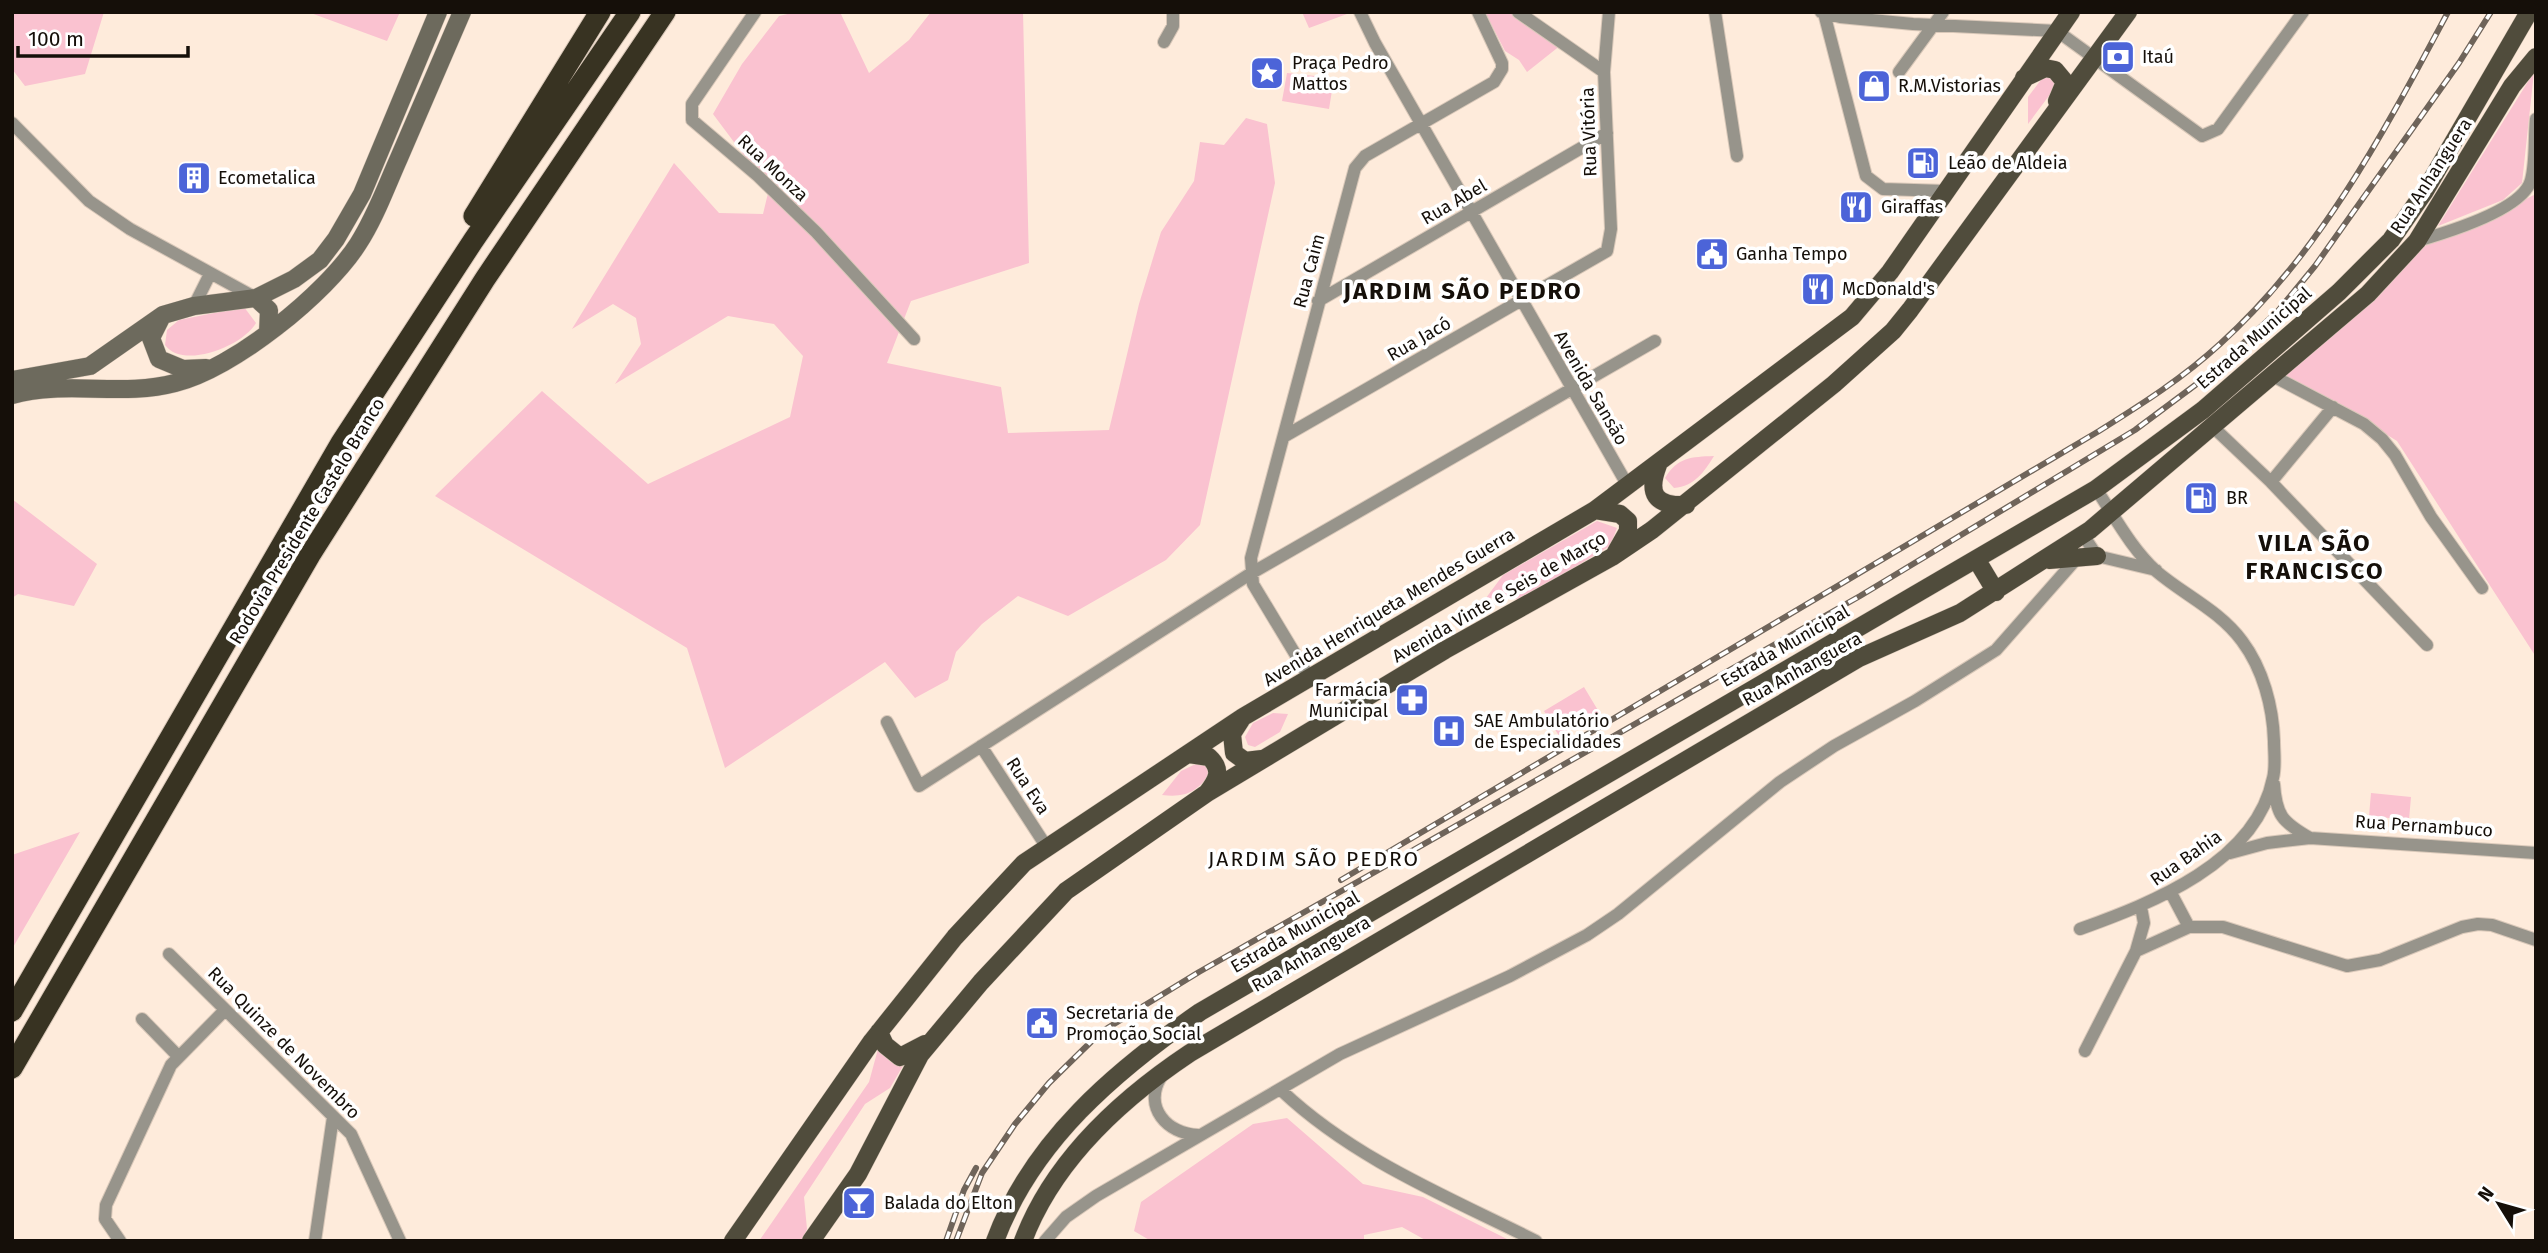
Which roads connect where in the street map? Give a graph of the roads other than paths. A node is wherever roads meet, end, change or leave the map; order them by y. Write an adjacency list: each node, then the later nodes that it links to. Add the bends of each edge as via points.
1 (438, 12): 39 (street, via 370,177 336,239 303,273)
2 (462, 12): 44 (street, via 358,245)
3 (600, 12): 47 (highway, via 434,280)
4 (630, 12): 47 (highway, Rodovia Presidente Castelo Branco)
5 (665, 12): 102 (highway, Rodovia Presidente Castelo Branco, via 492,269 317,545)
6 (755, 12): 45 (street, Rua Monza, via 692,104 692,120 816,232)
7 (1173, 12): 22 (street, via 1173,26)
8 (1360, 12): 29 (street, Avenida Sansão)
9 (1478, 12): 29 (street, Rua Caim, via 1503,69 1494,82)
10 (1518, 12): 25 (street)
11 (1609, 12): 25 (street, Rua Vitória)
12 (1714, 12): 33 (street)
13 (1942, 12): 20 (street)
14 (2071, 12): 21 (main road, Avenida Henriqueta Mendes Guerra)
15 (2128, 12): 24 (main road, Avenida Vinte e Seis de Março)
16 (2303, 12): 24 (street, via 2210,135 2196,133)
17 (2529, 12): 59 (main road, Estrada Municipal, via 2438,171 2391,240 2339,292 2203,410)
18 (1822, 13): 19 (street); 34 (street, via 1866,176 1883,189)
19 (1841, 15): 20 (street)
20 (1933, 25): 21 (street); 26 (street)
21 (2057, 31): 24 (street); 27 (main road, Avenida Henriqueta Mendes Guerra)
22 (1164, 42)
23 (2536, 57): 36 (main road, Rua Anhanguera, via 2512,86)
24 (2094, 58): 30 (main road, Avenida Vinte e Seis de Março)
25 (1604, 72): 32 (street, Rua Vitória)
26 (1899, 72)
27 (2022, 79): 30 (main road, via 2049,68 2063,77 2064,86); 34 (main road, Avenida Henriqueta Mendes Guerra)
28 (2536, 119): 36 (street, via 2525,191 2494,212)
29 (1423, 123): 35 (street, Avenida Sansão); 40 (street, Rua Caim, via 1364,156 1355,168)
30 (2047, 123): 60 (main road, Avenida Vinte e Seis de Março, via 1893,331)
31 (12, 124): 38 (street, via 89,201)
32 (1607, 133): 35 (street, Rua Abel); 37 (street, Rua Vitória, via 1611,229)
33 (1737, 156)
34 (1945, 191): 56 (main road, Avenida Henriqueta Mendes Guerra, via 1890,272 1852,317)
35 (1471, 212): 40 (street, Rua Abel); 41 (street, Avenida Sansão)
36 (2417, 241): 49 (main road, Rua Anhanguera, via 2368,294)
37 (1607, 251): 41 (street, Rua Jacó)
38 (210, 274): 39 (street); 42 (street)
39 (256, 298): 42 (street); 44 (street, via 269,310)
40 (1318, 301): 55 (street, Rua Caim)
41 (1521, 301): 51 (street, Avenida Sansão); 55 (street, Rua Jacó)
42 (194, 306): 43 (street)
43 (163, 315): 48 (street, via 151,338 159,359 183,369); 50 (street, via 90,366)
44 (268, 333): 48 (street, via 249,349)
45 (914, 339)
46 (1655, 341): 51 (street)
47 (390, 367): 96 (highway, Rodovia Presidente Castelo Branco, via 341,443)
48 (211, 368): 52 (street, via 164,385 53,387)
49 (2273, 376): 53 (street); 54 (main road, Rua Anhanguera)
50 (12, 380)
51 (1573, 391): 58 (street, Avenida Sansão); 71 (street)
52 (12, 395)
53 (2333, 407): 57 (street); 72 (street, via 2364,424 2395,455 2431,517)
54 (2213, 427): 57 (street); 62 (main road, Rua Anhanguera)
55 (1285, 436): 71 (street, Rua Caim)
56 (1658, 465): 58 (main road, Avenida Henriqueta Mendes Guerra); 60 (main road, via 1653,485 1657,498 1668,505)
57 (2271, 482): 75 (street)
58 (1628, 486): 61 (main road, Avenida Henriqueta Mendes Guerra)
59 (2091, 492): 62 (street); 63 (main road, Estrada Municipal); 64 (main road, via 2094,519)
60 (1686, 505): 66 (main road, Avenida Vinte e Seis de Março)
61 (1595, 510): 66 (main road, via 1620,514 1628,521 1624,540); 76 (main road, Avenida Henriqueta Mendes Guerra)
62 (2111, 511): 64 (main road, Rua Anhanguera); 70 (street)
63 (2033, 527): 69 (main road); 74 (main road, Estrada Municipal)
64 (2086, 532): 65 (street); 68 (main road, Rua Anhanguera)
65 (2097, 556): 67 (main road); 70 (street)
66 (1612, 557): 81 (main road, Avenida Vinte e Seis de Março, via 1445,650)
67 (2078, 557): 68 (main road); 104 (street, via 1989,656 1780,782 1605,923 1559,952 1340,1054)
68 (2045, 561): 73 (main road, Rua Anhanguera)
69 (1981, 567): 73 (main road); 74 (main road, via 1870,629)
70 (2156, 570): 82 (street, Rua Bahia, via 2226,622 2253,656 2273,717)
71 (1250, 574): 76 (street); 79 (street)
72 (2482, 588)
73 (1996, 592): 103 (main road, Rua Anhanguera, via 1848,665)
74 (1841, 639): 112 (main road, Estrada Municipal, via 1175,1029 1120,1073 1057,1136 1031,1170)
75 (2427, 645)
76 (1309, 677): 77 (main road, Avenida Henriqueta Mendes Guerra)
77 (1243, 717): 80 (main road, Avenida Henriqueta Mendes Guerra); 81 (main road, via 1233,734 1234,753 1245,761)
78 (887, 722): 79 (street, via 919,786)
79 (981, 746): 85 (street, Rua Eva)
80 (1189, 754): 83 (main road, via 1209,757 1215,764 1217,778); 85 (main road, Avenida Henriqueta Mendes Guerra)
81 (1267, 758): 83 (main road, Avenida Vinte e Seis de Março)
82 (2274, 776): 84 (street, via 2280,815); 86 (street, Rua Bahia, via 2257,817)
83 (1207, 793): 99 (main road, Avenida Vinte e Seis de Março, via 1066,891)
84 (2310, 838): 86 (street, Rua Pernambuco); 87 (street, Rua Pernambuco)
85 (1046, 846): 98 (main road, Avenida Henriqueta Mendes Guerra, via 990,896)
86 (2229, 853): 88 (street, Rua Bahia)
87 (2536, 853)
88 (2171, 893): 89 (street, Rua Bahia); 90 (street)
89 (2141, 907): 91 (street, Rua Bahia); 93 (street, via 2144,923)
90 (2189, 927): 92 (street, via 2223,927 2347,966 2380,960 2478,925 2492,925); 93 (street)
91 (2080, 929)
92 (2536, 940)
93 (2136, 951): 100 (street)
94 (169, 954): 95 (street, Rua Quinze de Novembro)
95 (225, 1010): 101 (street); 105 (street, Rua Quinze de Novembro)
96 (12, 1011)
97 (142, 1019): 101 (street)
98 (879, 1032): 99 (main road, via 885,1045 900,1057); 110 (main road, Avenida Henriqueta Mendes Guerra)
99 (929, 1042): 111 (main road, Avenida Vinte e Seis de Março, via 911,1068 858,1174)
100 (2085, 1051)
101 (178, 1056): 107 (street, via 106,1205 105,1219)
102 (12, 1068)
103 (1166, 1069): 106 (street, via 1154,1094 1158,1113 1176,1131); 113 (main road, Rua Anhanguera, via 1088,1138 1040,1203)
104 (1282, 1091): 106 (street); 115 (street, via 1329,1130 1388,1168)
105 (333, 1117): 108 (street); 109 (street, Rua Quinze de Novembro, via 357,1143)
106 (1199, 1135): 114 (street, via 1096,1196 1066,1217)
107 (120, 1241)
108 (315, 1241)
109 (400, 1241)
110 (733, 1241)
111 (811, 1241)
112 (995, 1241)
113 (1023, 1241)
114 (1045, 1241)
115 (1536, 1241)

